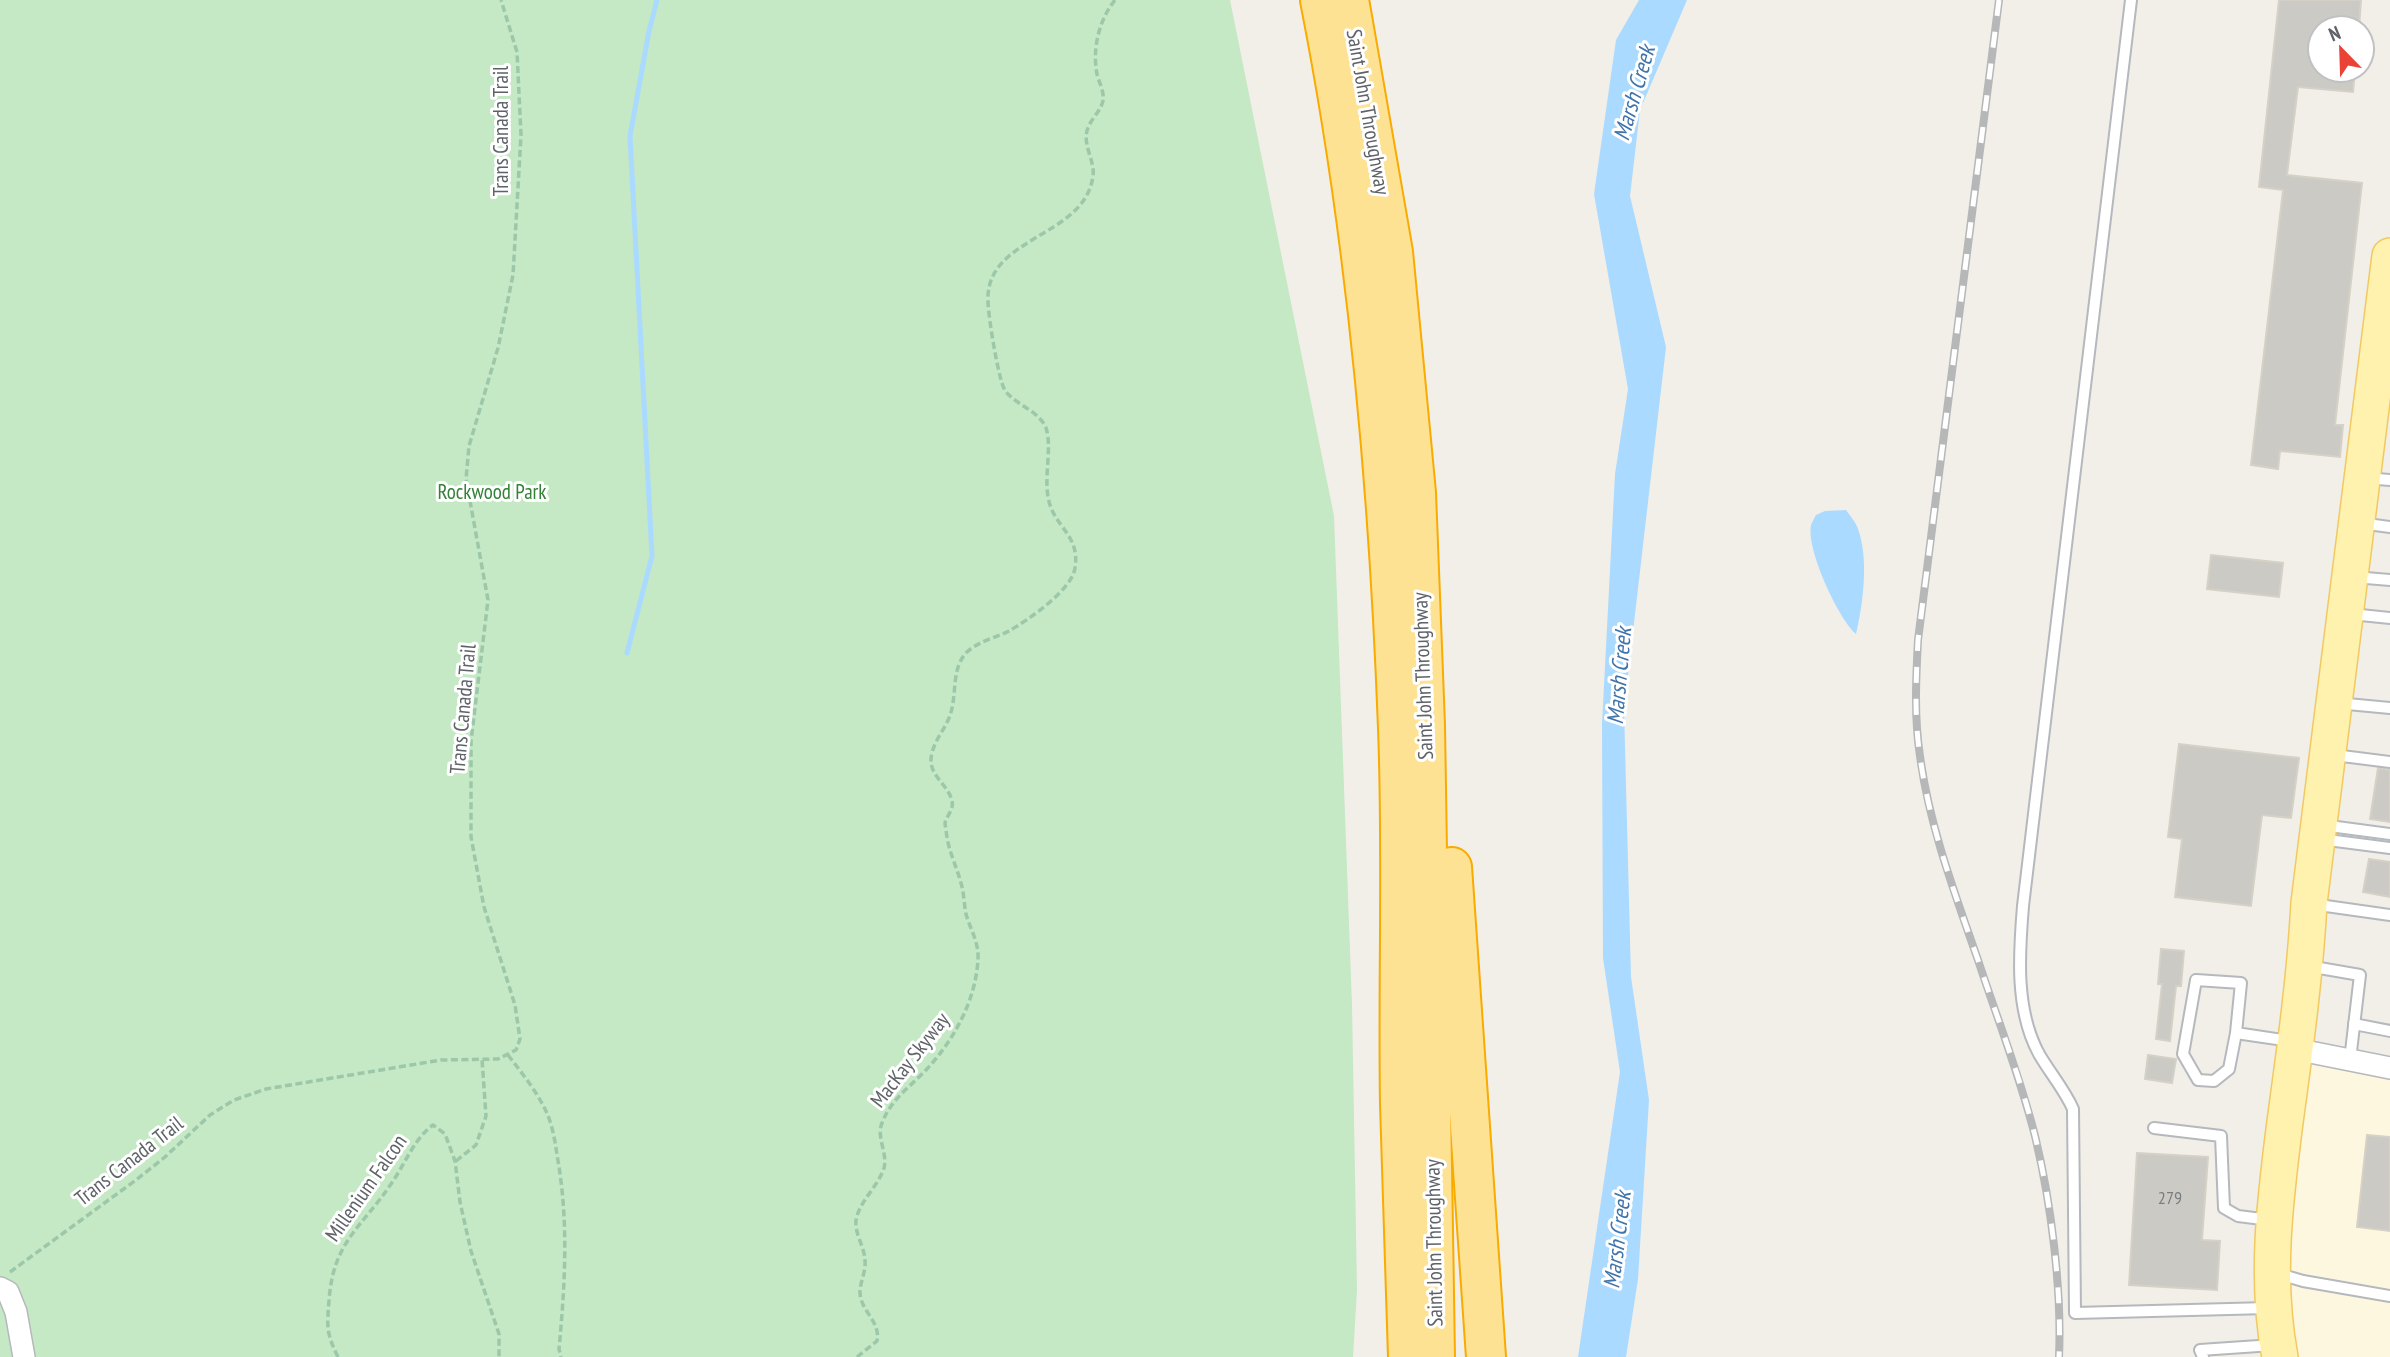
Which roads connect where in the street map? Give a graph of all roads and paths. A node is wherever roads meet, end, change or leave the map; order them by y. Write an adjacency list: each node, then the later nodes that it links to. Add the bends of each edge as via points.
1 (501, 0): 29 (path, Trans Canada Trail, via 517,52 521,135 513,275 498,348 469,446 466,479 488,600 471,741 471,837 484,907 515,1005 520,1039)
2 (1115, 0): 46 (path, MacKay Skyway, via 1100,27 1096,48 1103,93 1087,130 1093,182 1080,204 1053,229 1016,250 1000,264 990,282 988,300 1002,389 1041,418 1047,431 1047,495 1076,553 1074,574 1051,601 1007,632 968,651 958,664 950,716 932,750 934,774 952,799 945,824 947,840 979,956 959,1024 926,1070 900,1093 881,1124 885,1165 856,1224 866,1258 859,1290 862,1304 879,1331 877,1341)
3 (1321, 0): 33 (highway, Saint John Throughway, via 1361,260 1385,498 1398,729)
4 (1349, 0): 9 (highway, Saint John Throughway, via 1392,252)
5 (2131, 0): 40 (lane, via 2022,906 2021,979 2031,1037 2073,1109 2076,1313)
6 (2390, 256): 7 (main road)
7 (2384, 360): 8 (main road)
8 (2376, 479): 10 (main road)
9 (1416, 494): 49 (highway, Saint John Throughway, via 1425,725); 50 (highway, via 1443,723)
10 (2373, 524): 11 (main road)
11 (2350, 576): 12 (lane); 13 (main road)
12 (2390, 580)
13 (2346, 613): 14 (lane); 15 (main road)
14 (2390, 618)
15 (2334, 703): 16 (lane); 17 (main road)
16 (2390, 708)
17 (2328, 754): 18 (lane); 19 (main road)
18 (2390, 762)
19 (2318, 832): 20 (lane); 21 (lane); 22 (main road)
20 (2390, 834)
21 (2390, 848)
22 (2309, 903): 23 (lane); 24 (main road)
23 (2390, 915)
24 (2305, 965): 25 (lane, via 2360,975); 28 (main road)
25 (2354, 1024): 26 (lane); 31 (lane)
26 (2390, 1031)
27 (2235, 1033): 27 (lane, via 2241,984 2196,979 2183,1054 2198,1080 2214,1081 2228,1069); 28 (lane)
28 (2295, 1045): 31 (street); 36 (main road)
29 (508, 1055): 30 (path, Trans Canada Trail); 45 (path, via 546,1111 562,1183 565,1275)
30 (482, 1059): 35 (path, via 486,1116 476,1145); 38 (path, Trans Canada Trail, via 441,1060 266,1089 234,1100)
31 (2350, 1060): 32 (street)
32 (2390, 1068)
33 (1400, 1104): 47 (highway); 48 (highway, Saint John Throughway)
34 (2154, 1128): 36 (lane, via 2221,1136 2224,1208 2238,1216)
35 (455, 1161): 43 (path, Millenium Falcon, via 445,1134 433,1125 337,1256 326,1327); 44 (path, Millenium Falcon, via 471,1251 499,1334)
36 (2273, 1220): 37 (main road)
37 (2272, 1272): 39 (lane); 40 (main road)
38 (5, 1280): 42 (street)
39 (2390, 1296)
40 (2275, 1307): 41 (main road)
41 (2279, 1351): 51 (lane, via 2200,1350)
42 (24, 1357)
43 (338, 1357)
44 (499, 1357)
45 (561, 1357)
46 (858, 1357)
47 (1383, 1357)
48 (1408, 1357)
49 (1435, 1357)
50 (1486, 1357)
51 (2203, 1357)

